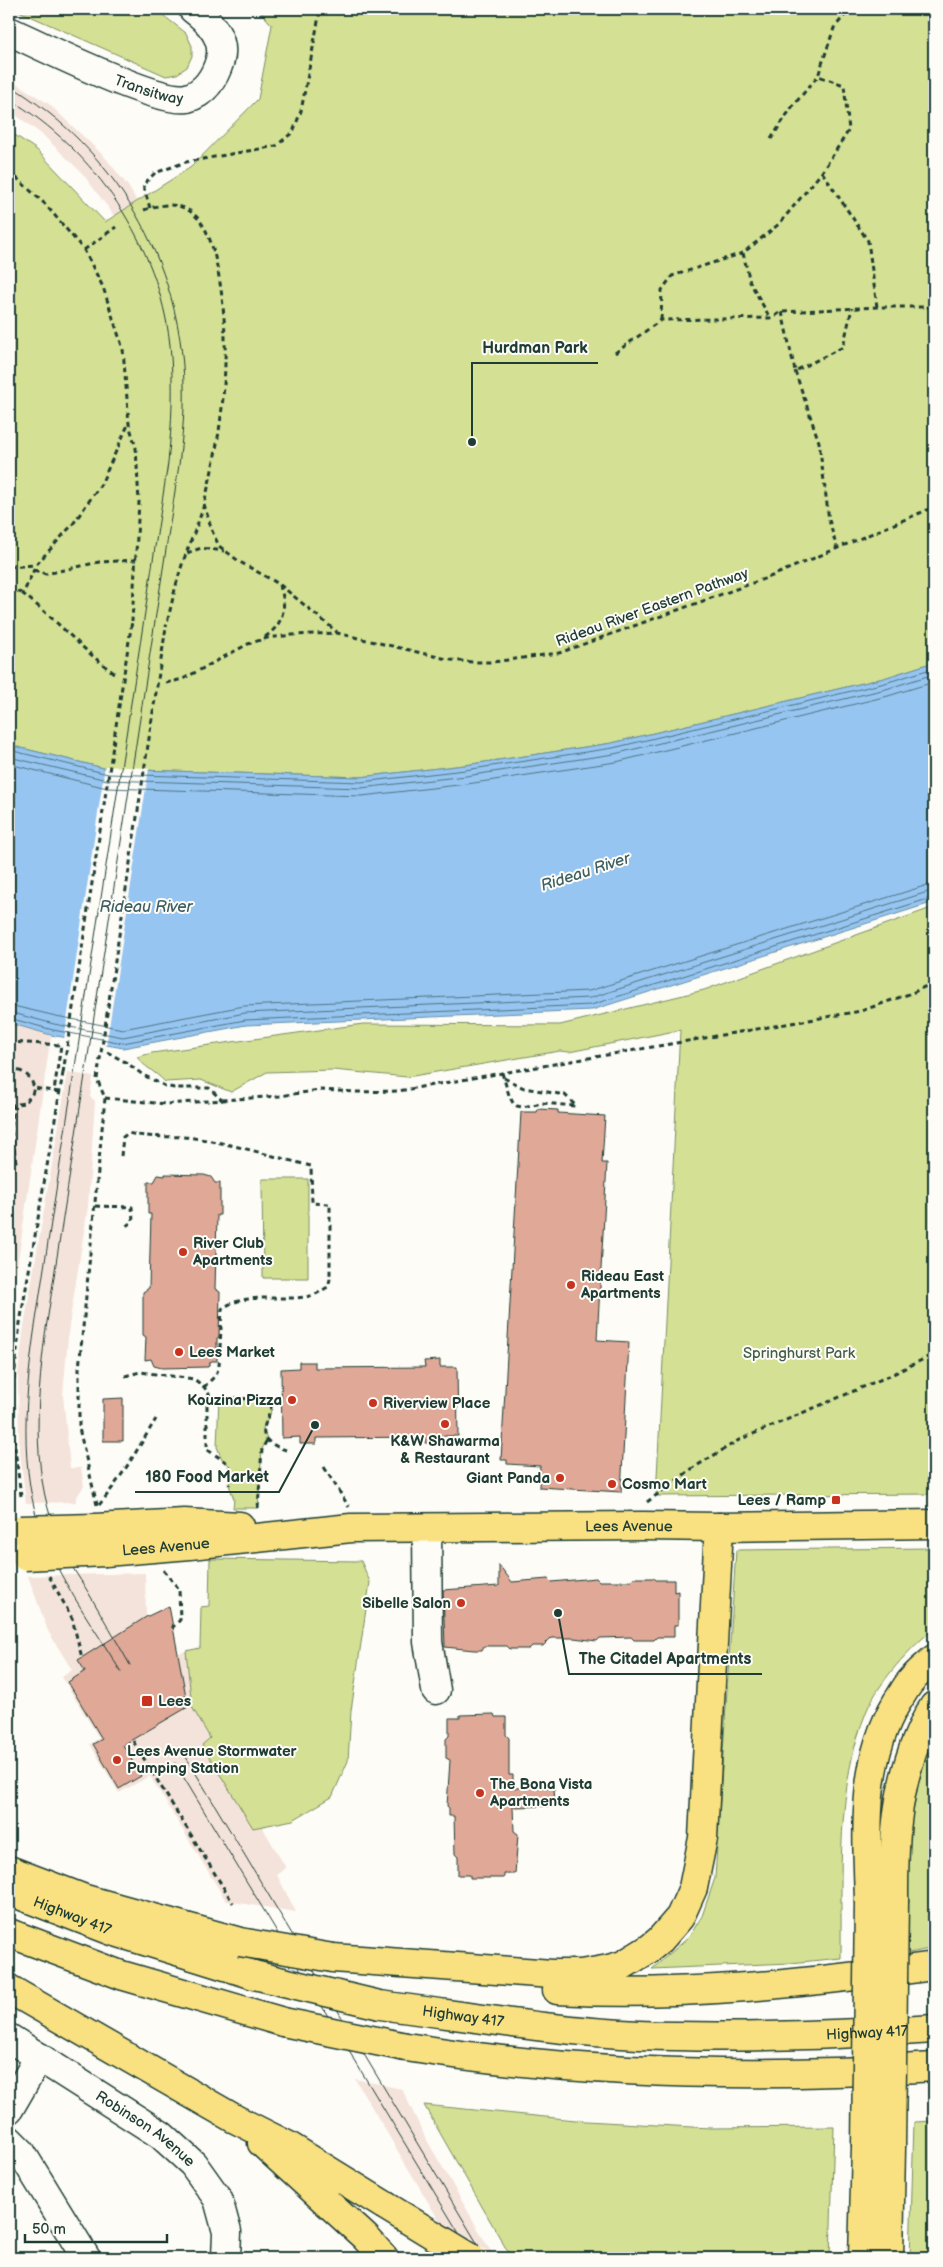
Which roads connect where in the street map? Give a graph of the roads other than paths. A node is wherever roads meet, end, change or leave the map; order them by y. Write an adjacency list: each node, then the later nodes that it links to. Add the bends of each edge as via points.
1 (193, 9): 2 (street, Transitway, via 214,28 222,54 211,81 199,93 186,98 172,98 144,90)
2 (9, 31)
3 (934, 1524): 4 (main road, Lees Avenue)
4 (719, 1527): 5 (main road, Lees Avenue, via 641,1518); 17 (main road, via 703,1838 693,1888 680,1917 670,1930 649,1949 623,1965 580,1974)
5 (427, 1528): 8 (main road, Lees Avenue); 11 (street, via 428,1642)
6 (99, 1529): 7 (main road, Lees Avenue, bridge); 8 (main road, Lees Avenue, via 184,1523); 8 (main road, Lees Avenue, via 155,1548); 9 (main road, Lees Avenue, bridge)
7 (14, 1530)
8 (323, 1531)
9 (17, 1557)
10 (934, 1659): 15 (main road, via 911,1681 886,1722 876,1753 867,1826)
11 (436, 1690)
12 (934, 1706): 15 (main road, via 925,1718 904,1775)
13 (9, 1870): 17 (main road, bridge, via 85,1899 240,1942)
14 (9, 1891): 20 (main road, Highway 417, bridge, via 112,1931 254,1975 380,2005 562,2029 638,2035 718,2037)
15 (881, 1900): 27 (main road, bridge)
16 (9, 1933): 23 (main road, bridge, via 121,1975 283,2022 406,2047 520,2063 695,2074 785,2074)
17 (333, 1958): 18 (main road, via 436,1978 601,1992 713,1989)
18 (934, 1966)
19 (9, 1989): 25 (main road)
20 (934, 2029)
21 (9, 2038): 22 (street, Robinson Avenue)
22 (39, 2057): 24 (street); 29 (street, Robinson Avenue, via 161,2135 193,2164 218,2199 227,2232)
23 (934, 2067)
24 (9, 2109)
25 (235, 2119): 30 (main road); 31 (main road, bridge, via 288,2145)
26 (9, 2140): 28 (street, via 21,2152)
27 (878, 2147): 32 (main road); 33 (main road)
28 (86, 2258)
29 (226, 2258)
30 (384, 2258)
31 (471, 2258)
32 (863, 2258)
33 (889, 2258)

